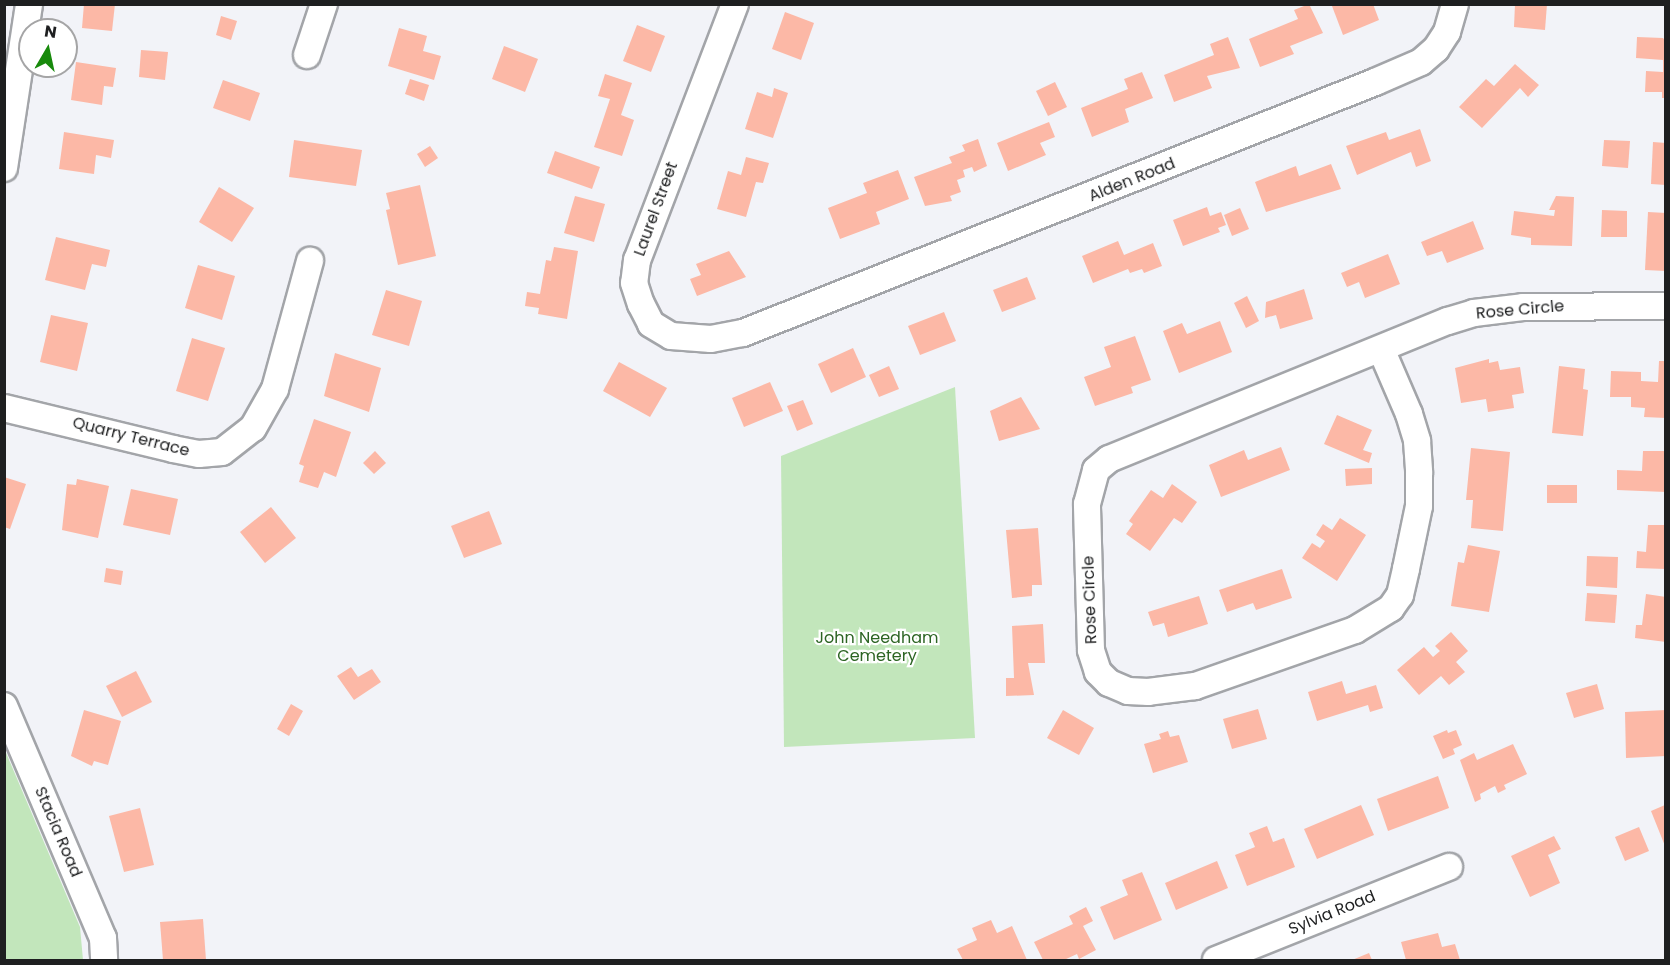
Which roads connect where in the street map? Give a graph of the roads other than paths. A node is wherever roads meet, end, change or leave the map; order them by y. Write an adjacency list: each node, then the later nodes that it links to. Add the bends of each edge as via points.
1 (28, 4): 6 (street)
2 (324, 4): 5 (street)
3 (735, 4): 9 (street, Laurel Street, via 637,260 634,282 651,324 671,336 711,339)
4 (1455, 4): 9 (street, Alden Road, via 1447,32 1421,62 918,266)
5 (307, 55)
6 (4, 168)
7 (310, 261): 11 (street, Quarry Terrace, via 275,389 253,428 222,452 173,450)
8 (1665, 306): 10 (street, Rose Circle, via 1523,307 1474,313)
9 (777, 319)
10 (1381, 349): 10 (street, Rose Circle, via 1417,441 1419,473 1419,506 1411,548 1400,596 1391,608 1355,630 1195,686 1148,692 1128,691 1109,683 1098,672 1091,650 1087,504 1096,470 1134,447)
11 (4, 408)
12 (4, 706): 14 (street, Stacia Road, via 103,938)
13 (1449, 867): 15 (street, Sylvia Road)
14 (104, 960)
15 (1216, 960)

